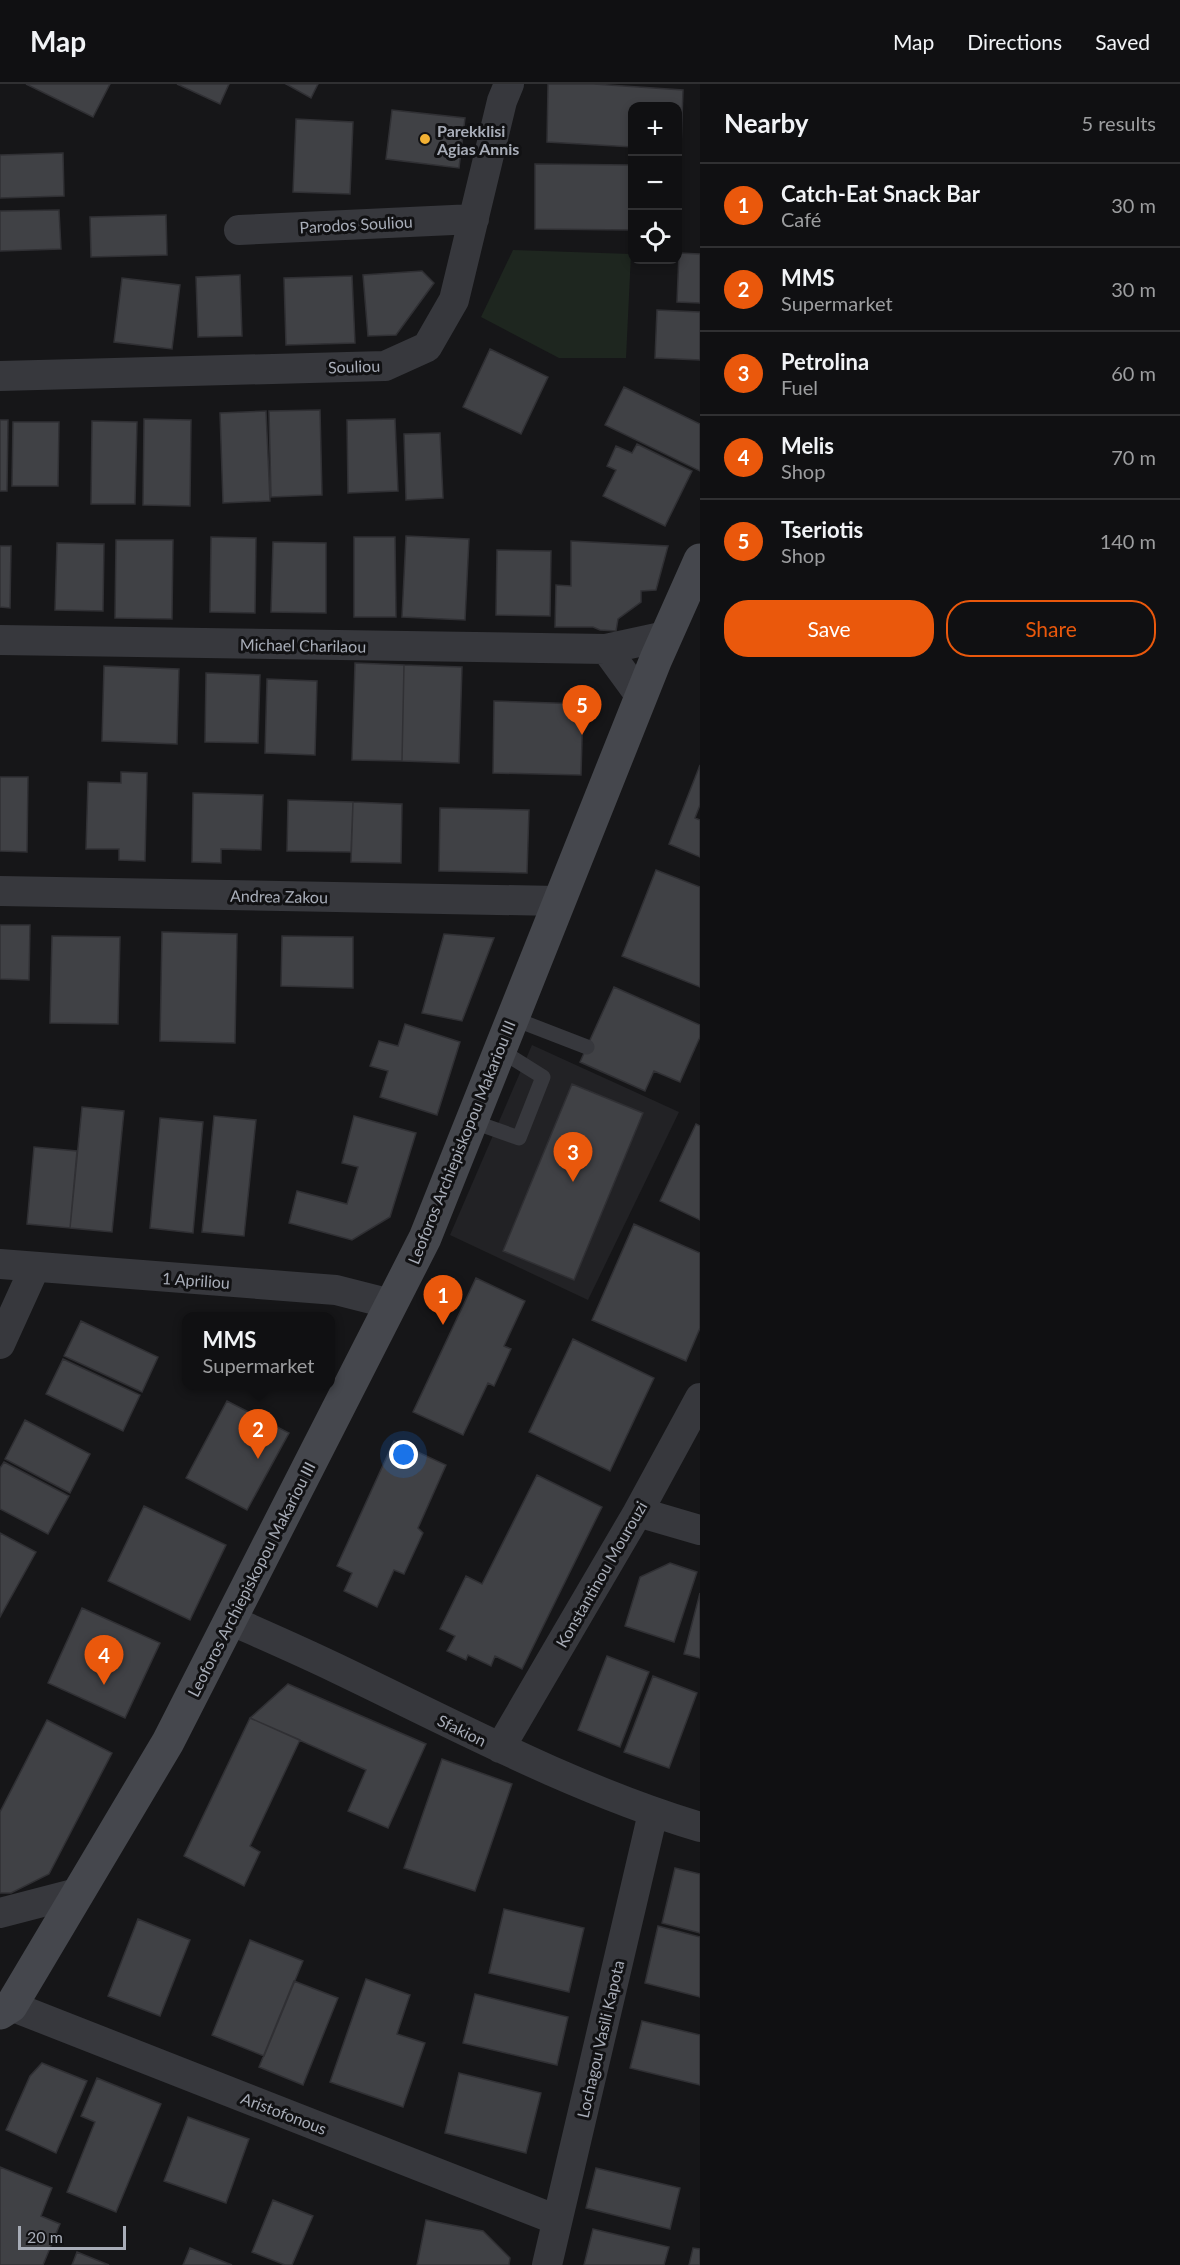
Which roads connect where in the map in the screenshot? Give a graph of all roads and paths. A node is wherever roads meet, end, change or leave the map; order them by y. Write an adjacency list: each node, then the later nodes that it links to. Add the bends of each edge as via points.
1 (509, 84): 2 (street, Souliou)
2 (474, 219): 3 (street, Parodos Souliou); 4 (street, Souliou, via 454,300 427,347 385,366)
3 (238, 230)
4 (0, 376)
5 (700, 560): 6 (main road, Leoforos Archiepiskopou Makariou III)
6 (666, 636): 8 (street, Michael Charilaou); 9 (main road, Leoforos Archiepiskopou Makariou III)
7 (0, 640): 8 (street, Michael Charilaou)
8 (606, 649): 9 (street)
9 (641, 697): 11 (main road, Leoforos Archiepiskopou Makariou III)
10 (0, 891): 11 (street, Andrea Zakou)
11 (558, 901): 12 (main road, Leoforos Archiepiskopou Makariou III)
12 (512, 1018): 13 (lane); 14 (main road, Leoforos Archiepiskopou Makariou III)
13 (587, 1047)
14 (500, 1050): 15 (main road, Leoforos Archiepiskopou Makariou III); 15 (lane, via 543,1077 519,1138)
15 (471, 1121): 18 (main road, Leoforos Archiepiskopou Makariou III, via 425,1238)
16 (0, 1264): 17 (street, 1 Apriliou)
17 (35, 1267): 18 (street, 1 Apriliou, via 336,1290); 19 (street)
18 (391, 1304): 23 (main road, Leoforos Archiepiskopou Makariou III)
19 (0, 1344)
20 (700, 1398): 21 (street, Konstantinou Mourouzi)
21 (638, 1512): 22 (street); 24 (street, Konstantinou Mourouzi)
22 (700, 1530)
23 (231, 1620): 24 (street, Sfakion); 27 (main road, Leoforos Archiepiskopou Makariou III, via 168,1742)
24 (500, 1748): 25 (street, Sfakion)
25 (653, 1813): 26 (street, Sfakion); 30 (street, Lochagou Vasili Kapota)
26 (700, 1827)
27 (77, 1893): 28 (street); 29 (main road, Leoforos Archiepiskopou Makariou III)
28 (0, 1913)
29 (6, 2009): 30 (street, Aristofonous)
30 (557, 2220): 31 (street, Lochagou Vasili Kapota)
31 (547, 2265)

